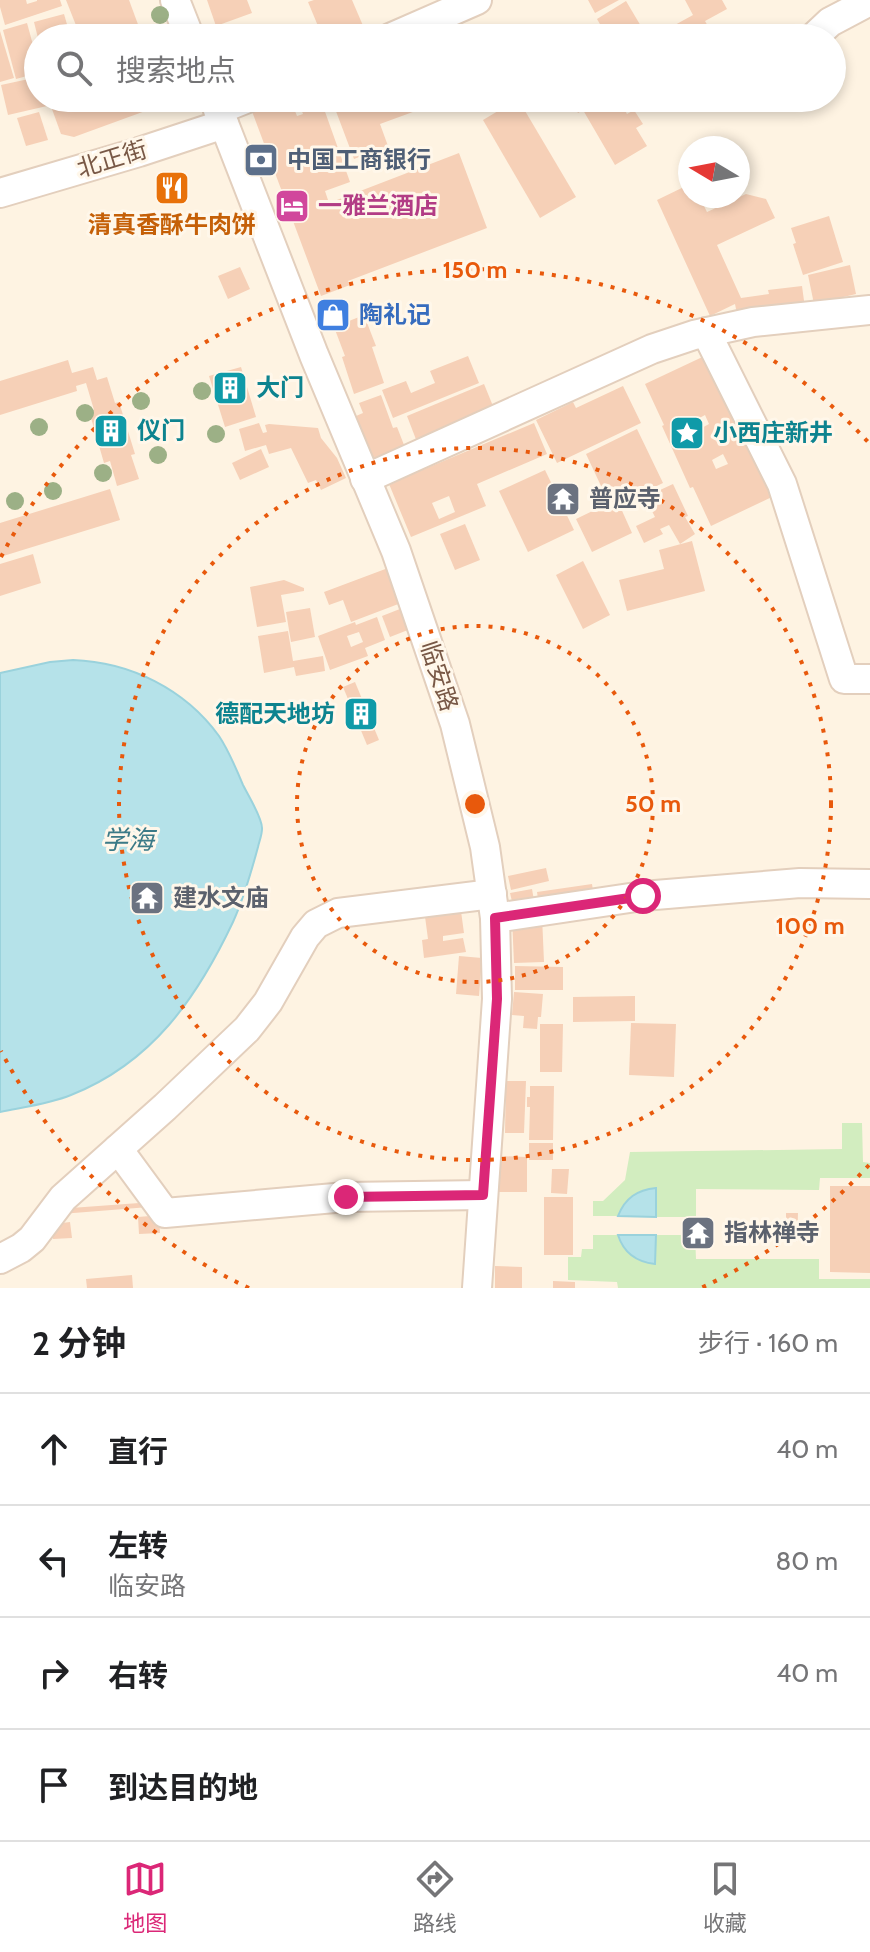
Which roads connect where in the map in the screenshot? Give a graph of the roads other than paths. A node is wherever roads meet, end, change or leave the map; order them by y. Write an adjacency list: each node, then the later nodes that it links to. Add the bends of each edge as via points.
1 (175, 0): 4 (street)
2 (477, 0): 5 (street)
3 (870, 1): 6 (street)
4 (184, 24)
5 (422, 24)
6 (828, 24)
7 (216, 112): 9 (street, 北正街, via 139,152)
8 (218, 112): 12 (street, 临安路)
9 (0, 193)
10 (870, 310): 11 (street)
11 (706, 332): 12 (street, via 652,349); 13 (street, via 782,484 844,679)
12 (365, 479): 15 (street, 临安路, via 396,551 455,724 485,847)
13 (870, 679)
14 (870, 884): 15 (street, via 800,883)
15 (493, 906): 16 (street, via 338,913 316,924 247,1029); 17 (street, 临安路, via 497,999)
16 (118, 1149): 17 (street, via 165,1213 346,1197); 18 (street, via 63,1198 32,1239)
17 (483, 1195): 19 (street, 临安路)
18 (0, 1259)
19 (477, 1288)

